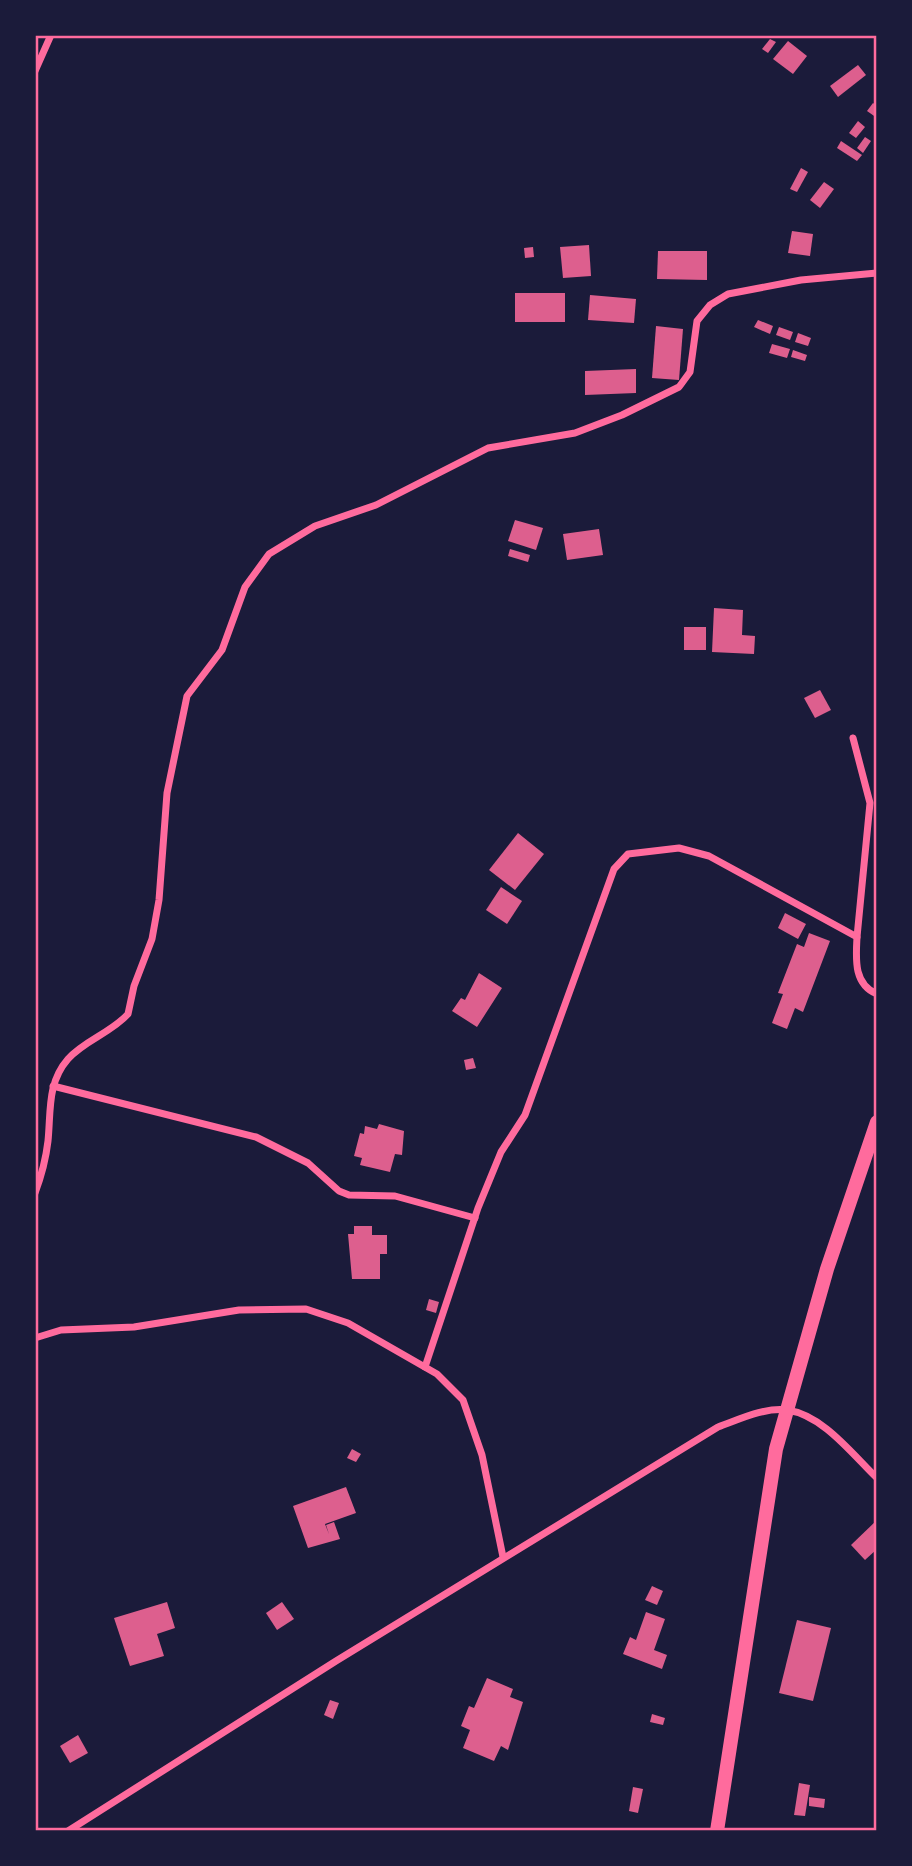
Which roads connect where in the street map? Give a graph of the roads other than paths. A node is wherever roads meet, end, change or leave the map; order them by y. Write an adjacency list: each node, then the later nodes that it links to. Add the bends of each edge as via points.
1 (51, 35): 2 (street)
2 (35, 71)
3 (877, 273): 7 (street, via 802,280 728,294 710,305 697,321 690,372 679,387 575,433 488,448 376,505 315,526 269,554 245,587 222,650 187,696 167,793 152,939 128,1014 68,1058)
4 (853, 738): 5 (street, via 870,803)
5 (857, 937): 6 (street, via 856,968 862,981); 10 (street, via 709,856 679,848 628,855 614,869 525,1115 501,1152)
6 (877, 994)
7 (53, 1086): 9 (street, via 45,1158); 10 (street, via 256,1137 308,1163 349,1195 395,1196)
8 (877, 1122): 13 (main road)
9 (35, 1193)
10 (475, 1218): 12 (street)
11 (35, 1338): 12 (street, via 61,1330 134,1327 239,1310 306,1309 348,1323)
12 (425, 1367): 15 (street, via 456,1390 468,1408)
13 (785, 1410): 14 (street, via 822,1426); 15 (street, via 718,1427); 17 (main road, via 755,1569)
14 (877, 1478)
15 (503, 1557): 16 (street)
16 (68, 1831)
17 (717, 1831)

